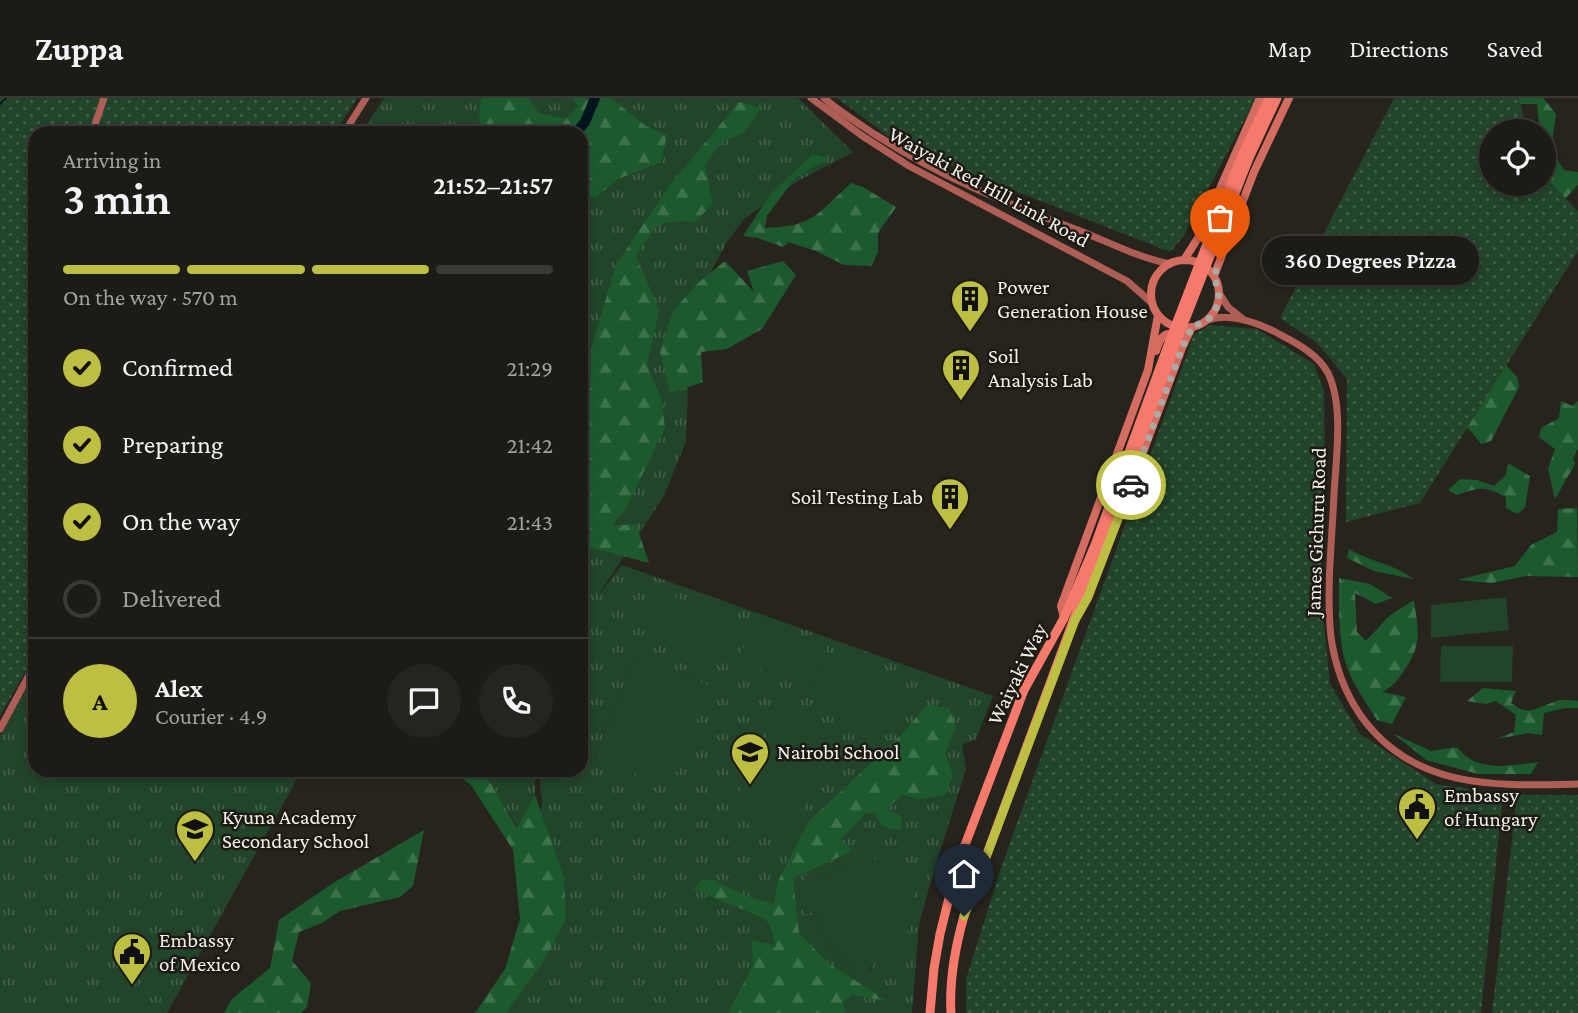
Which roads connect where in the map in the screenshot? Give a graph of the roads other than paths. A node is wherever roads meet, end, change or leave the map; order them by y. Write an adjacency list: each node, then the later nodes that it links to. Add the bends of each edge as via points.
1 (104, 98): 9 (main road)
2 (366, 98): 10 (main road)
3 (811, 98): 12 (main road, Waiyaki Red Hill Link Road, via 909,166)
4 (824, 98): 11 (main road, Waiyaki Red Hill Link Road, via 926,166)
5 (1260, 98): 13 (main road)
6 (1269, 98): 26 (highway, bridge, via 1205,249)
7 (1276, 98): 24 (highway, bridge, via 1248,158)
8 (1289, 98): 14 (main road)
9 (94, 126)
10 (348, 126)
11 (1016, 208): 12 (main road); 16 (main road, Waiyaki Red Hill Link Road, via 1137,256)
12 (1016, 223): 19 (main road, Waiyaki Red Hill Link Road, via 1127,281)
13 (1198, 238): 14 (main road, via 1198,254 1212,259); 15 (main road)
14 (1225, 244): 17 (main road)
15 (1184, 260): 16 (main road); 17 (main road, via 1196,262)
16 (1170, 264): 19 (main road, via 1157,276)
17 (1214, 276): 18 (main road)
18 (1219, 293): 21 (main road); 22 (main road)
19 (1153, 303): 20 (main road)
20 (1158, 315): 23 (main road, via 1173,326); 25 (main road, Waiyaki Way)
21 (1208, 320): 22 (main road); 23 (main road)
22 (1244, 320): 31 (main road, James Gichuru Road, via 1267,327 1308,351 1328,373 1337,415 1330,560 1332,641 1343,684 1370,729 1420,767 1455,778 1511,786)
23 (1192, 327): 24 (main road, Waiyaki Way)
24 (1179, 345): 25 (main road, via 1181,338 1169,333 1160,338); 26 (highway); 28 (main road, Waiyaki Way, via 1110,541)
25 (1149, 370): 27 (main road, Waiyaki Way, via 1061,606)
26 (1099, 543): 27 (highway); 28 (highway)
27 (1064, 618): 32 (highway, Waiyaki Way, via 1024,690 957,866 938,945)
28 (1075, 620): 33 (highway, Waiyaki Way, via 964,916 952,975)
29 (28, 677): 30 (main road)
30 (0, 729)
31 (1578, 784)
32 (930, 1013)
33 (951, 1013)

